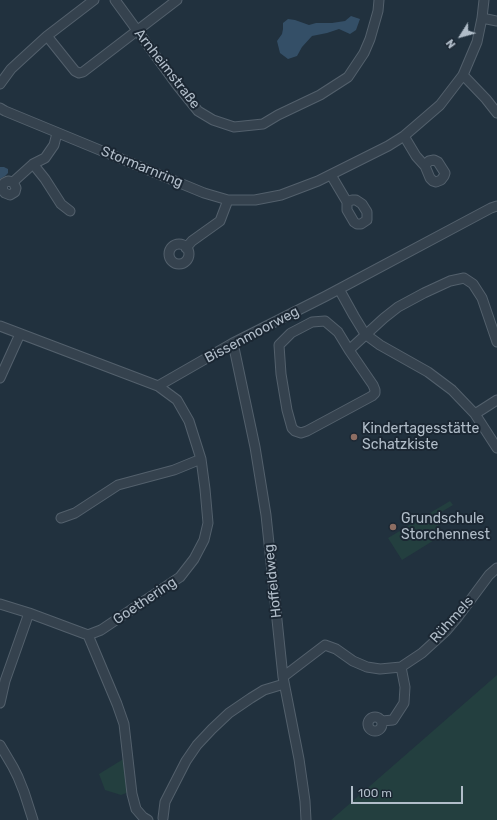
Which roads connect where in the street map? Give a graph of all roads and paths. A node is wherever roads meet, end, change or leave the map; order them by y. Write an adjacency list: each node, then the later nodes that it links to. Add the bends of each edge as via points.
1 (94, 0): 9 (street)
2 (114, 0): 8 (street, Arnheimstraße)
3 (176, 0): 8 (street)
4 (379, 0): 8 (street, Arnheimstraße, via 370,39 348,77 320,95 263,124 234,127 213,120 198,110)
5 (484, 0): 6 (street, Stormarnring)
6 (482, 18): 7 (street); 10 (street, Stormarnring, via 477,42)
7 (497, 22)
8 (137, 31): 9 (street, via 79,73 74,71)
9 (47, 36): 11 (street)
10 (463, 75): 13 (street); 15 (street, Stormarnring, via 440,105)
11 (0, 84)
12 (0, 108): 14 (street, Stormarnring)
13 (497, 112)
14 (58, 133): 16 (street, via 45,158); 20 (street, Stormarnring, via 204,193)
15 (404, 136): 17 (street); 18 (street, Stormarnring)
16 (33, 164): 19 (street); 23 (street, via 61,204)
17 (425, 166)
18 (331, 175): 20 (street, Stormarnring, via 281,195 255,200); 21 (street)
19 (13, 182)
20 (228, 200): 24 (street, via 220,221)
21 (347, 202)
22 (497, 206): 25 (street, Bissenmoorweg)
23 (70, 211)
24 (186, 248)
25 (339, 289): 28 (street); 30 (street, Bissenmoorweg)
26 (0, 326): 27 (street)
27 (20, 334): 32 (street); 33 (street)
28 (365, 334): 29 (street, via 398,307 450,281 464,278 473,284 482,298); 31 (street); 35 (street, via 428,372 452,390)
29 (497, 342)
30 (233, 343): 33 (street, Bissenmoorweg); 44 (street, Hoffeldweg, via 255,447 266,516)
31 (349, 350): 31 (street, via 338,332 325,321 312,322 291,333 279,344 287,410 295,431 307,431 375,393)
32 (0, 378)
33 (158, 386): 37 (street, Goethering, via 177,400 189,421)
34 (497, 400): 35 (street)
35 (475, 414): 36 (street)
36 (497, 448)
37 (201, 459): 38 (street, via 174,470 118,485); 42 (street, Goethering, via 208,523 204,540 194,559 180,577 101,630)
38 (62, 518)
39 (497, 568): 43 (street, Rühmels, via 446,631 422,653)
40 (0, 604): 41 (street)
41 (29, 613): 42 (street); 45 (street)
42 (88, 635): 50 (street, via 124,724 136,809)
43 (401, 667): 44 (street, Rühmels, via 367,667 325,645); 46 (street, via 405,687 404,703 393,720)
44 (284, 680): 48 (street, via 229,713 197,745 186,760 165,802); 51 (street, Hoffeldweg, via 299,759)
45 (0, 703)
46 (382, 721)
47 (0, 745): 49 (street, via 24,792)
48 (163, 819)
49 (33, 820)
50 (148, 820)
51 (306, 820)

